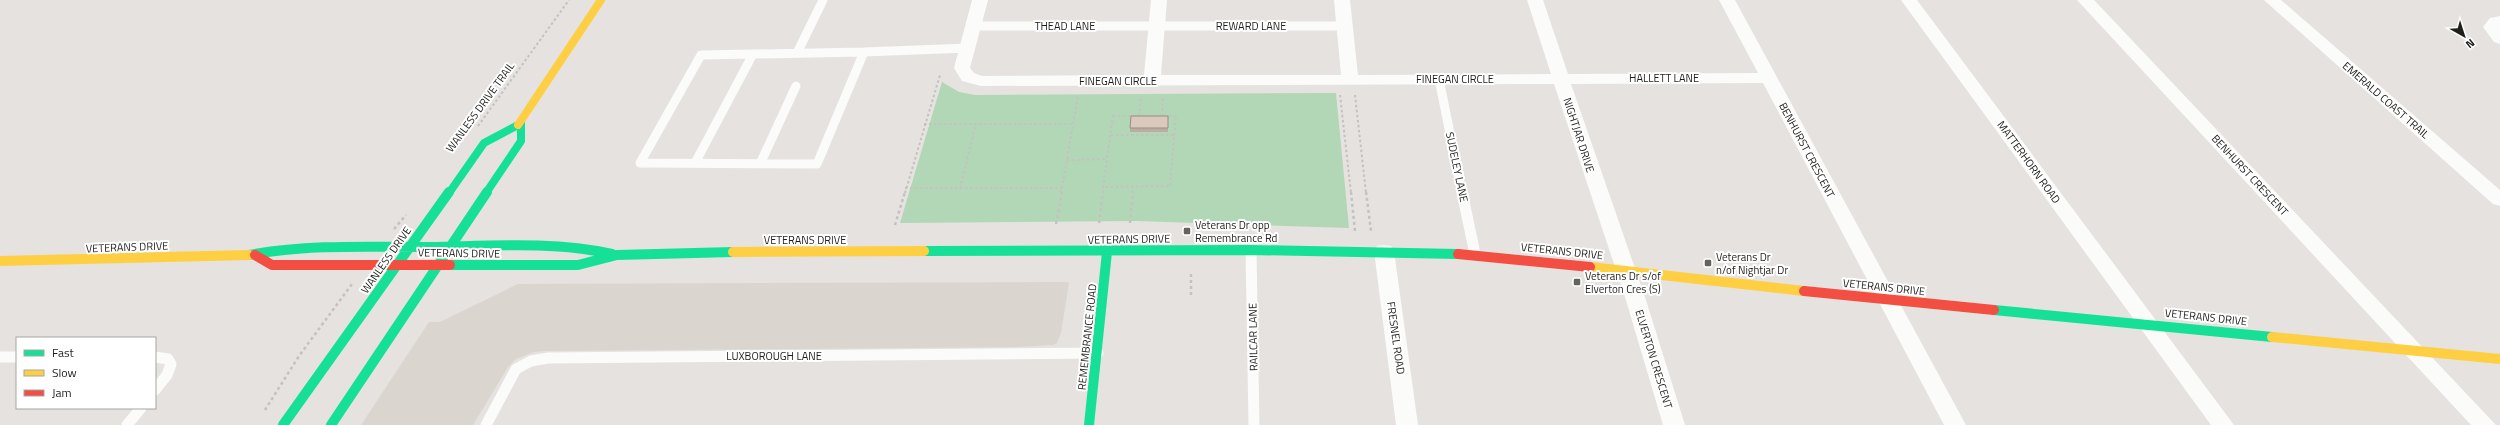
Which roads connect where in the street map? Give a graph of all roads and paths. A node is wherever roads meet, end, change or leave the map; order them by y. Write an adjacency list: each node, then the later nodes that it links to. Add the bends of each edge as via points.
1 (569, 0): 37 (path, WANLESS DRIVE TRAIL)
2 (601, 0): 33 (street, WANLESS DRIVE)
3 (823, 0): 19 (lane)
4 (980, 0): 13 (street, FINEGAN CIRCLE)
5 (1159, 0): 14 (street)
6 (1342, 0): 15 (street)
7 (1535, 0): 24 (street, NIGHTJAR DRIVE)
8 (1727, 0): 22 (street, BENHURST CRESCENT)
9 (1910, 0): 74 (street, MATTERHORN ROAD)
10 (2085, 0): 75 (street, BENHURST CRESCENT)
11 (2272, 0): 49 (street, EMERALD COAST TRAIL)
12 (2500, 21): 16 (street, via 2496,21 2491,27)
13 (974, 26): 14 (lane, THEAD LANE); 17 (street, FINEGAN CIRCLE)
14 (1156, 26): 15 (lane, REWARD LANE); 27 (street)
15 (1345, 26): 26 (street)
16 (2500, 39)
17 (968, 48): 18 (lane); 27 (street, FINEGAN CIRCLE, via 962,68 968,77 981,81)
18 (864, 52): 19 (lane); 43 (lane, via 817,164)
19 (797, 53): 20 (lane)
20 (753, 54): 42 (lane); 42 (lane, via 701,55 640,163)
21 (940, 75): 34 (path)
22 (1768, 78): 24 (street, HALLETT LANE); 73 (street, BENHURST CRESCENT)
23 (1439, 79): 24 (street, FINEGAN CIRCLE); 26 (street, FINEGAN CIRCLE); 63 (lane, SUDELEY LANE)
24 (1561, 79): 69 (street, NIGHTJAR DRIVE)
25 (796, 86): 43 (lane)
26 (1352, 86): 27 (street, FINEGAN CIRCLE); 57 (path)
27 (1147, 87): 31 (path)
28 (1340, 92): 56 (path)
29 (1078, 93): 36 (path)
30 (1163, 93): 32 (path)
31 (1139, 116): 32 (path); 38 (path, via 1113,116)
32 (1162, 116): 39 (path, via 1176,116)
33 (521, 123): 58 (street, WANLESS DRIVE, via 484,143); 59 (street, via 522,142)
34 (924, 124): 35 (path); 46 (path)
35 (976, 124): 36 (path); 47 (path)
36 (1073, 124): 41 (path)
37 (477, 126)
38 (1110, 135): 39 (path); 40 (path)
39 (1174, 135): 44 (path, via 1170,186)
40 (1107, 159): 41 (path); 45 (path)
41 (1067, 160): 48 (path)
42 (695, 164): 43 (lane)
43 (760, 164)
44 (1133, 186): 45 (path); 53 (path)
45 (1104, 187): 52 (path)
46 (905, 188): 47 (path); 55 (path)
47 (960, 188): 48 (path)
48 (1062, 188): 54 (path)
49 (2500, 200)
50 (411, 210): 51 (path)
51 (401, 220)
52 (1099, 223)
53 (1130, 223)
54 (1056, 224)
55 (895, 225)
56 (1355, 231)
57 (1371, 232)
58 (410, 247): 59 (street, VETERANS DRIVE); 64 (street, VETERANS DRIVE, via 287,248); 67 (street, WANLESS DRIVE)
59 (450, 247): 65 (street, VETERANS DRIVE, via 585,248); 68 (street)
60 (1251, 250): 61 (street, VETERANS DRIVE); 62 (street, VETERANS DRIVE); 89 (lane, RAILCAR LANE)
61 (1384, 251): 63 (street, VETERANS DRIVE); 90 (street, FRESNEL ROAD)
62 (1107, 252): 65 (street, VETERANS DRIVE, via 780,251); 76 (street, REMEMBRANCE ROAD)
63 (1475, 254): 69 (street, VETERANS DRIVE)
64 (255, 255): 66 (street, VETERANS DRIVE); 67 (street, VETERANS DRIVE, via 272,265)
65 (617, 255): 68 (street, VETERANS DRIVE, via 578,265)
66 (0, 261)
67 (398, 264): 68 (street, VETERANS DRIVE); 85 (street, WANLESS DRIVE)
68 (439, 264): 86 (street)
69 (1626, 270): 73 (street, VETERANS DRIVE); 91 (street, ELVERTON CRESCENT)
70 (1191, 274): 72 (path)
71 (345, 293): 83 (path, via 299,356)
72 (1191, 298)
73 (1888, 300): 74 (street, VETERANS DRIVE); 92 (street)
74 (2148, 323): 75 (street, VETERANS DRIVE); 93 (street, MATTERHORN ROAD)
75 (2415, 350): 80 (street, VETERANS DRIVE); 94 (street, BENHURST CRESCENT)
76 (1098, 353): 87 (lane, LUXBOROUGH LANE, via 548,358 531,361 516,369); 88 (street, REMEMBRANCE ROAD)
77 (0, 357): 78 (lane)
78 (16, 357)
79 (156, 357): 81 (lane, via 168,359 171,364 167,375)
80 (2500, 359)
81 (156, 389)
82 (140, 409): 84 (lane)
83 (265, 411)
84 (127, 425)
85 (283, 425)
86 (331, 425)
87 (486, 425)
88 (1089, 425)
89 (1254, 425)
90 (1407, 425)
91 (1674, 425)
92 (1955, 425)
93 (2223, 425)
94 (2485, 425)

